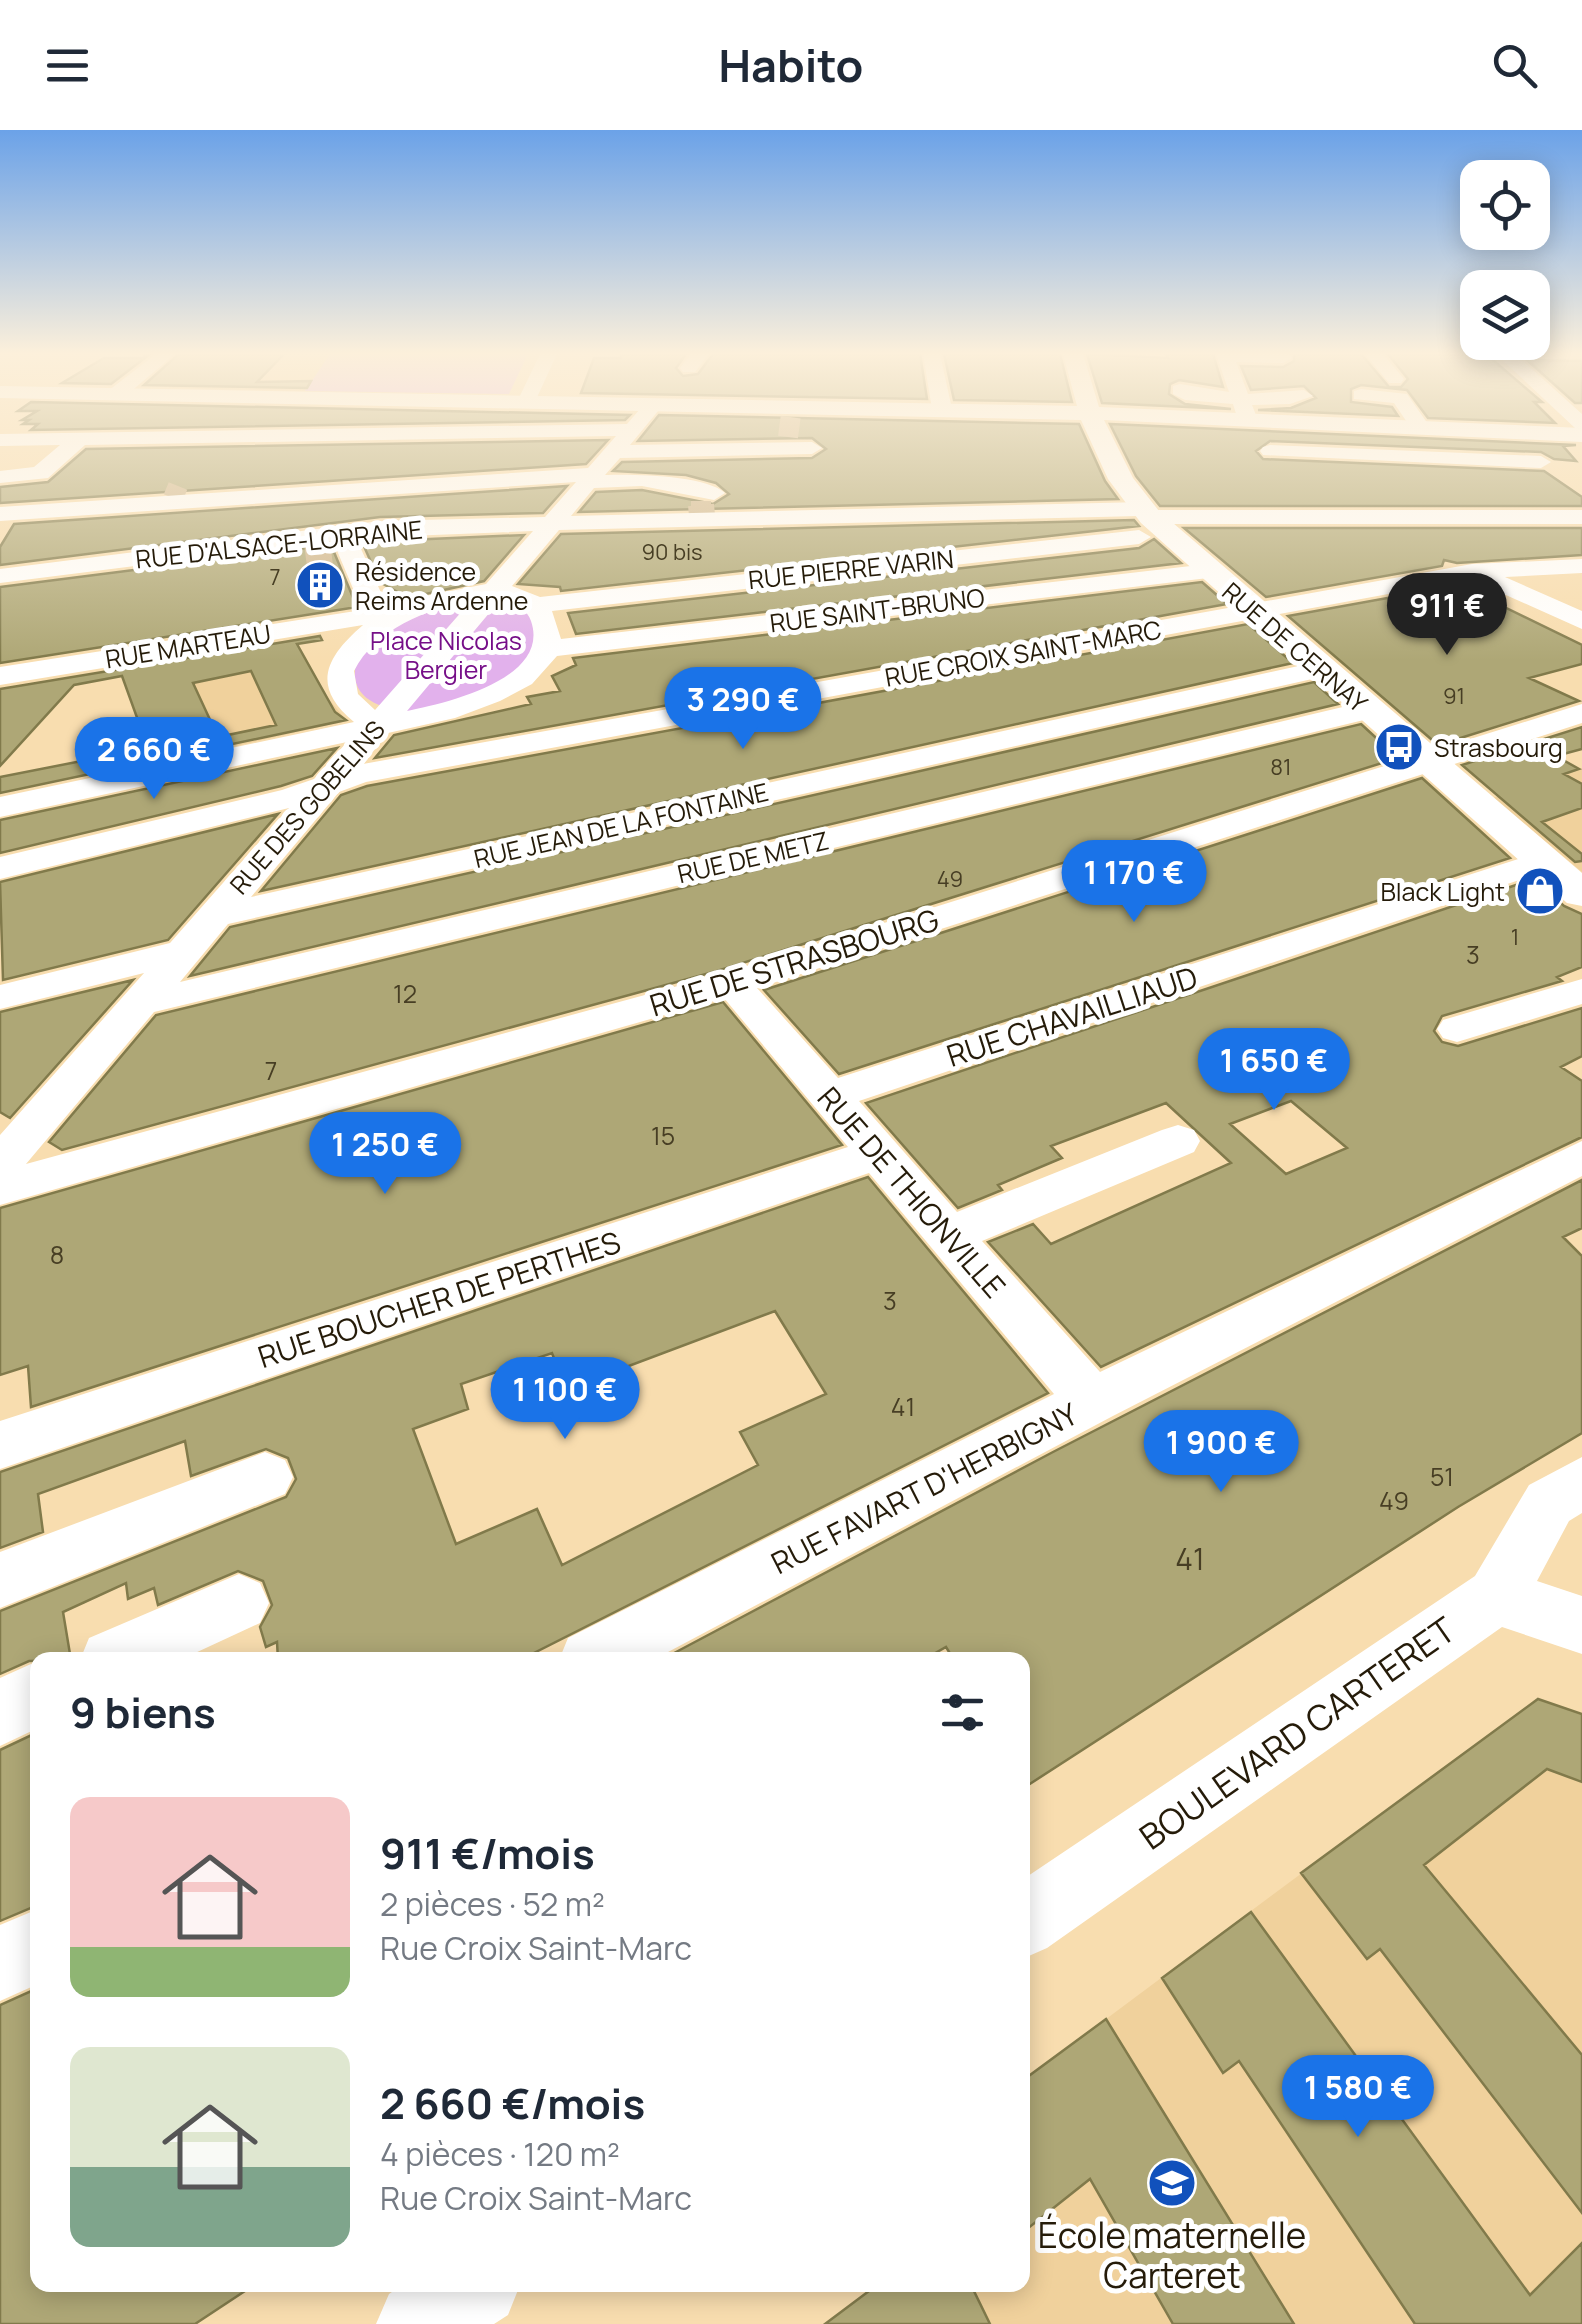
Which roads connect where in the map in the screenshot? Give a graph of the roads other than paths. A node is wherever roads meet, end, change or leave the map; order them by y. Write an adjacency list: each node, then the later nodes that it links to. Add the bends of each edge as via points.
1 (60, 456): 12 (street)
2 (511, 456): 19 (street, via 415,488 175,493)
3 (513, 456): 15 (street)
4 (609, 456): 15 (street, RUE DES GOBELINS)
5 (1106, 456): 21 (main road, RUE DE CERNAY)
6 (1272, 456): 14 (street)
7 (1339, 456): 17 (street)
8 (1360, 456): 11 (street)
9 (1468, 456): 11 (street)
10 (1537, 456): 11 (street, via 1548,471)
11 (1476, 469)
12 (40, 473): 13 (street); 16 (street)
13 (0, 477)
14 (1279, 477)
15 (591, 478): 18 (street, via 642,480); 22 (street, RUE DES GOBELINS)
16 (74, 479)
17 (1349, 479)
18 (697, 510): 21 (street, RUE D'ALSACE-LORRAINE); 22 (street, RUE D'ALSACE-LORRAINE)
19 (0, 514)
20 (1582, 516): 21 (street)
21 (1153, 520): 28 (main road, RUE DE CERNAY); 32 (street, RUE PIERRE VARIN)
22 (542, 535): 23 (street); 24 (street, RUE D'ALSACE-LORRAINE, via 380,528); 31 (street, RUE DES GOBELINS)
23 (637, 542)
24 (343, 547): 30 (street, RUE D'ALSACE-LORRAINE); 34 (street)
25 (306, 559): 26 (street)
26 (280, 562)
27 (1582, 566): 29 (street, RUE CROIX SAINT-MARC)
28 (1208, 570): 33 (main road, RUE DE CERNAY); 36 (street, RUE SAINT-BRUNO)
29 (1472, 571): 33 (street, RUE CROIX SAINT-MARC); 35 (street)
30 (0, 576)
31 (494, 590): 32 (street); 34 (street); 41 (street, RUE DES GOBELINS)
32 (534, 605): 36 (street, via 547,626)
33 (1254, 611): 37 (main road, RUE DE CERNAY); 43 (street, RUE CROIX SAINT-MARC, via 379,771)
34 (383, 617): 38 (street, RUE MARTEAU); 41 (street, via 346,654 340,678 344,694)
35 (1582, 621)
36 (547, 649): 41 (street, via 530,672 490,696)
37 (1321, 669): 39 (main road, RUE DE CERNAY); 48 (street, RUE JEAN DE LA FONTAINE)
38 (0, 676)
39 (1368, 710): 42 (main road, RUE DE CERNAY); 53 (street, RUE DE METZ)
40 (1582, 713): 42 (street, RUE DE STRASBOURG)
41 (378, 726): 43 (street, RUE DES GOBELINS); 44 (street)
42 (1428, 762): 45 (main road, RUE DE CERNAY); 50 (street, RUE DE STRASBOURG)
43 (325, 787): 46 (street, RUE CROIX SAINT-MARC); 48 (street, RUE DES GOBELINS)
44 (0, 806)
45 (1543, 861): 47 (main road, RUE DE CERNAY); 55 (street, RUE CHAVAILLIAUD)
46 (0, 868)
47 (1582, 894)
48 (214, 916): 49 (street, RUE DES GOBELINS)
49 (183, 951): 52 (street); 53 (street, RUE DES GOBELINS)
50 (732, 983): 55 (street, RUE DE THIONVILLE); 60 (street, RUE DE STRASBOURG)
51 (1582, 991): 54 (street)
52 (0, 997)
53 (138, 1004): 59 (street, RUE DES GOBELINS)
54 (1457, 1030)
55 (829, 1096): 57 (street, RUE DE THIONVILLE)
56 (1178, 1141): 61 (street)
57 (878, 1153): 61 (street, RUE DE THIONVILLE); 63 (street, RUE BOUCHER DE PERTHES)
58 (1582, 1157): 62 (street, RUE FAVART D'HERBIGNY)
59 (0, 1165)
60 (0, 1188)
61 (948, 1235): 62 (street, RUE DE THIONVILLE)
62 (1092, 1401): 71 (street, RUE FAVART D'HERBIGNY)
63 (0, 1445)
64 (266, 1477): 66 (street)
65 (1582, 1482): 67 (street, via 1550,1503)
66 (0, 1580)
67 (1496, 1596): 69 (street); 72 (street, BOULEVARD CARTERET)
68 (239, 1602): 70 (street)
69 (1582, 1625)
70 (129, 1652)
71 (606, 1652)
72 (1030, 1917)
73 (30, 1949): 74 (street)
74 (0, 1964)
75 (467, 2292): 76 (street)
76 (419, 2324)

